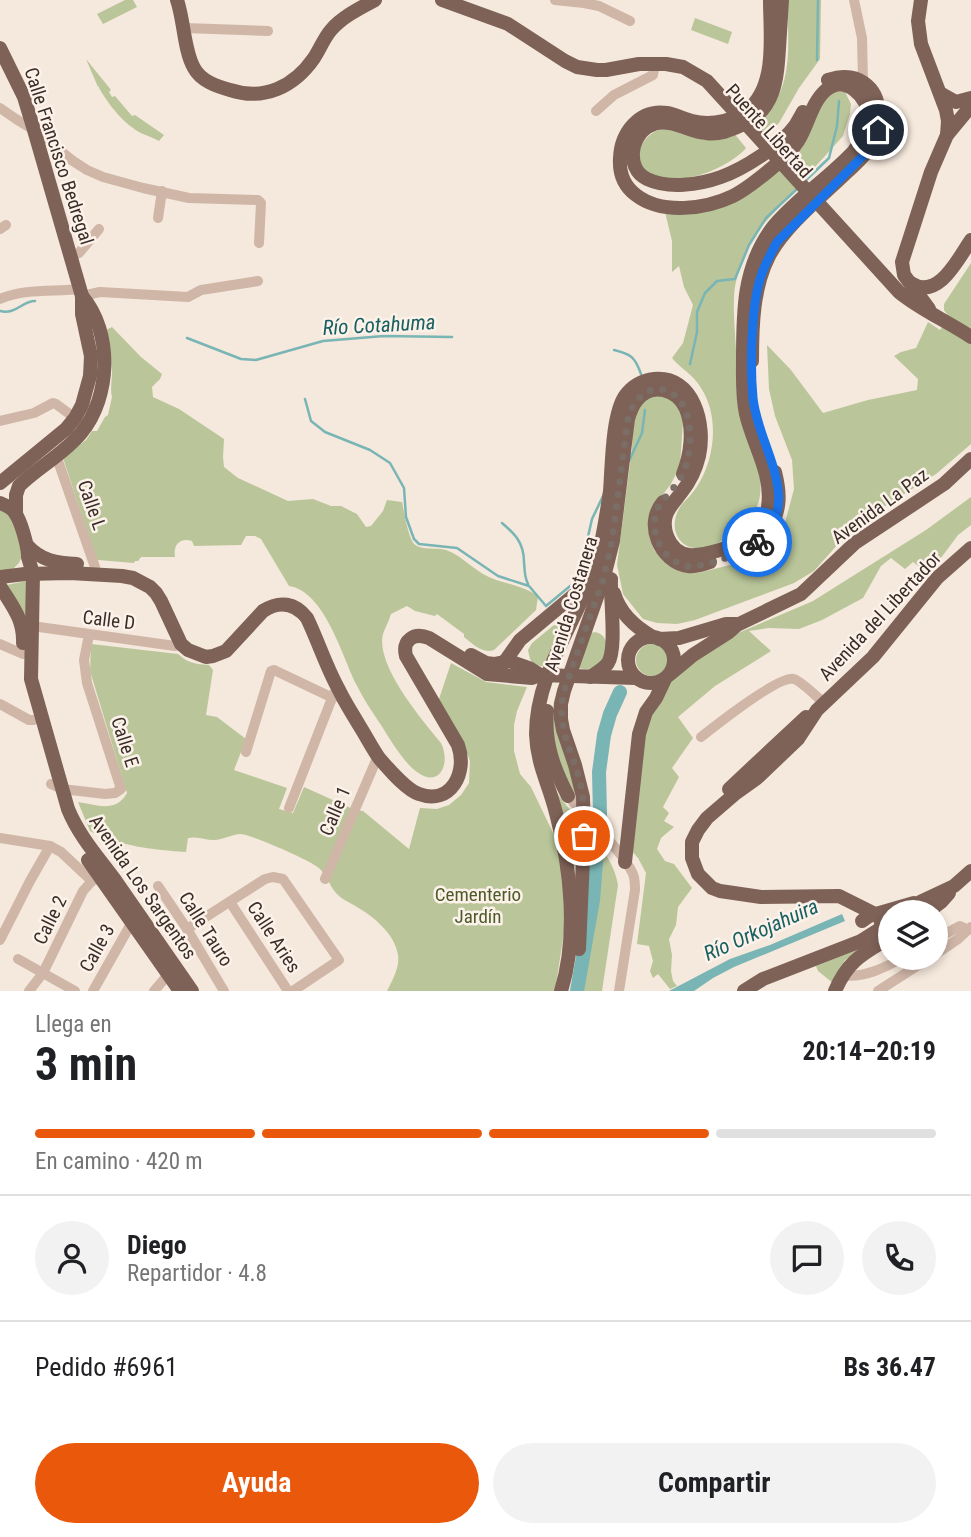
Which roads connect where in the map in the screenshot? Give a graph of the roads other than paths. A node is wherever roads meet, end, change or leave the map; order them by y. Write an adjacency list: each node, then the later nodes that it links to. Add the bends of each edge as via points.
1 (177, 0): 10 (main road)
2 (375, 0): 10 (main road, via 330,31 293,80 262,94 234,92 202,78 191,62)
3 (442, 0): 13 (main road, via 508,24 577,67 606,70)
4 (555, 0): 9 (street, via 599,6)
5 (770, 0): 14 (main road, via 769,68 764,90 742,114 724,121 699,122 667,113 637,120 621,148 621,175 628,187 650,203 663,206 698,206 733,196 787,156 825,90 840,85)
6 (782, 0): 14 (main road, via 778,73 760,113 721,133 661,123 647,127 633,150 633,160 644,178 673,184 721,177 786,136 826,80 848,77)
7 (854, 0): 14 (street, via 862,38)
8 (921, 0): 15 (main road, via 921,44)
9 (630, 21)
10 (185, 28): 11 (street)
11 (268, 32)
12 (0, 48): 19 (main road, Calle Francisco Bedregal)
13 (655, 63): 18 (street, via 653,75 614,95); 29 (main road, Puente Libertad, via 683,67 703,81)
14 (860, 87): 43 (main road, via 869,117 854,152 775,226 748,278 743,389 748,424 769,489 768,512 757,531 734,546 695,557 671,544 666,514 689,480 699,454 700,431 691,398 676,389 650,390 635,402)
15 (942, 95): 16 (main road); 20 (main road)
16 (970, 104): 20 (main road)
17 (0, 108): 19 (street)
18 (596, 111)
19 (34, 130): 21 (street, via 87,170); 26 (main road, Calle Francisco Bedregal)
20 (947, 135): 27 (main road)
21 (162, 191): 22 (street); 25 (street, via 190,198 258,200)
22 (158, 218)
23 (99, 229): 26 (street)
24 (971, 240): 28 (main road)
25 (259, 243)
26 (72, 256): 32 (main road, Calle Francisco Bedregal)
27 (900, 265): 29 (main road); 31 (main road); 34 (main road, via 900,286)
28 (948, 273): 31 (main road, via 929,288); 35 (main road)
29 (881, 276): 34 (main road, Puente Libertad); 35 (main road, Puente Libertad, via 903,303)
30 (258, 281): 32 (street, via 201,290 188,297)
31 (911, 283): 35 (main road)
32 (80, 287): 33 (street, via 22,292); 39 (main road, via 91,368); 41 (main road, via 101,340 103,389 90,421)
33 (0, 299)
34 (917, 306): 35 (main road)
35 (930, 316): 36 (main road)
36 (944, 324): 37 (main road); 38 (main road)
37 (971, 337)
38 (971, 347)
39 (75, 418): 40 (street, via 53,403); 44 (main road)
40 (0, 421)
41 (54, 456): 46 (main road, via 19,486); 50 (street, Calle L)
42 (971, 458): 56 (main road, Avenida La Paz, via 944,484 855,543 801,594)
43 (616, 478): 49 (main road, Avenida Costanera); 53 (main road, Avenida Costanera)
44 (0, 483)
45 (0, 503): 46 (main road)
46 (16, 514): 48 (main road, Avenida Los Sargentos)
47 (971, 548): 72 (main road, Avenida del Libertador, via 937,578 873,657)
48 (28, 551): 50 (main road, via 48,561); 51 (main road, Avenida Los Sargentos); 52 (main road, via 22,568)
49 (608, 568): 55 (main road, via 599,575); 59 (main road); 61 (main road, via 621,610)
50 (95, 570): 51 (main road); 62 (main road, via 138,571 154,580 167,594)
51 (33, 574): 52 (main road); 57 (main road, Avenida Los Sargentos)
52 (6, 576)
53 (591, 581): 58 (main road, Avenida Costanera); 66 (main road, via 523,638)
54 (0, 586): 64 (main road, Avenida Los Sargentos, via 21,622)
55 (586, 621): 59 (main road); 59 (main road, via 603,613); 80 (main road, via 552,690 546,721 548,748); 119 (main road, Avenida Costanera, via 561,704 563,730 583,797 584,823 581,924)
56 (737, 625): 61 (main road, Avenida La Paz, via 679,638); 68 (main road, Avenida La Paz)
57 (32, 626): 60 (street, Calle D); 74 (main road, Avenida Los Sargentos, via 31,679)
58 (566, 632): 66 (main road, via 563,623 552,621 527,642); 76 (main road, Avenida Costanera, via 540,700)
59 (612, 634): 65 (main road, via 624,645); 67 (main road, via 609,661)
60 (89, 635): 62 (street, Calle D, via 175,646); 79 (street, Calle E, via 84,660 87,683 121,787 115,793)
61 (656, 638): 65 (main road, via 635,643); 68 (main road, via 666,642 673,654 673,668)
62 (185, 641): 70 (main road, via 202,648 218,646 262,600 297,598 315,615)
63 (0, 644): 64 (street)
64 (23, 654): 74 (main road, Avenida Los Sargentos, via 24,681)
65 (628, 657): 67 (main road, via 622,667); 69 (main road)
66 (518, 667): 67 (main road); 78 (main road, via 475,663 435,637 401,636 398,658 442,725 453,762 441,795 414,792)
67 (590, 676): 69 (main road)
68 (667, 676): 69 (main road, via 653,683); 73 (main road)
69 (638, 680): 73 (main road, via 647,701)
70 (338, 689): 77 (street, via 271,671); 78 (main road); 81 (street)
71 (0, 704): 74 (street, via 29,720)
72 (820, 706): 75 (street, via 796,680 787,680); 91 (main road, Avenida del Libertador, via 695,821 684,842 686,866 699,887 724,900 839,896)
73 (646, 712): 84 (main road, via 636,755)
74 (38, 719): 79 (main road, Avenida Los Sargentos)
75 (701, 737)
76 (537, 750): 80 (main road, via 556,786); 118 (main road, Avenida Costanera, via 557,814 570,901 569,954)
77 (246, 752)
78 (382, 754): 87 (street, Calle 1)
79 (56, 787): 86 (main road, Avenida Los Sargentos)
80 (568, 796): 84 (street)
81 (289, 808)
82 (0, 838): 83 (street)
83 (50, 846): 86 (street); 101 (street)
84 (625, 862): 120 (street, via 635,890)
85 (971, 870): 89 (main road)
86 (101, 877): 95 (main road, Avenida Los Sargentos); 105 (main road, Avenida Los Sargentos); 108 (street, Calle 2, via 83,891)
87 (325, 879)
88 (158, 886): 96 (street, Calle Tauro)
89 (934, 900)
90 (230, 902): 96 (street); 117 (street, Calle Aries); 117 (street, via 265,879 283,879 339,960)
91 (855, 904): 92 (main road, Avenida del Libertador); 94 (main road)
92 (876, 914): 93 (main road); 94 (main road)
93 (878, 916)
94 (862, 921): 103 (main road, via 859,934)
95 (132, 922): 105 (main road, Avenida Los Sargentos); 112 (street, Calle 3)
96 (187, 929): 116 (street, Calle Tauro)
97 (970, 929): 98 (street, via 960,926); 102 (street)
98 (948, 932)
99 (878, 933): 103 (main road)
100 (878, 939): 109 (main road)
101 (0, 940)
102 (948, 946)
103 (847, 947): 121 (main road, via 763,979)
104 (18, 959): 108 (street)
105 (172, 970): 113 (street); 114 (main road, Avenida Los Sargentos); 115 (main road, Avenida Los Sargentos)
106 (878, 970): 109 (street)
107 (911, 970): 123 (street)
108 (43, 972): 110 (street, Calle 2); 111 (street)
109 (842, 975): 122 (main road)
110 (29, 991)
111 (75, 991)
112 (93, 991)
113 (154, 991)
114 (180, 991)
115 (192, 991)
116 (224, 991)
117 (290, 991)
118 (561, 991)
119 (570, 991)
120 (619, 991)
121 (744, 991)
122 (835, 991)
123 (878, 991)

